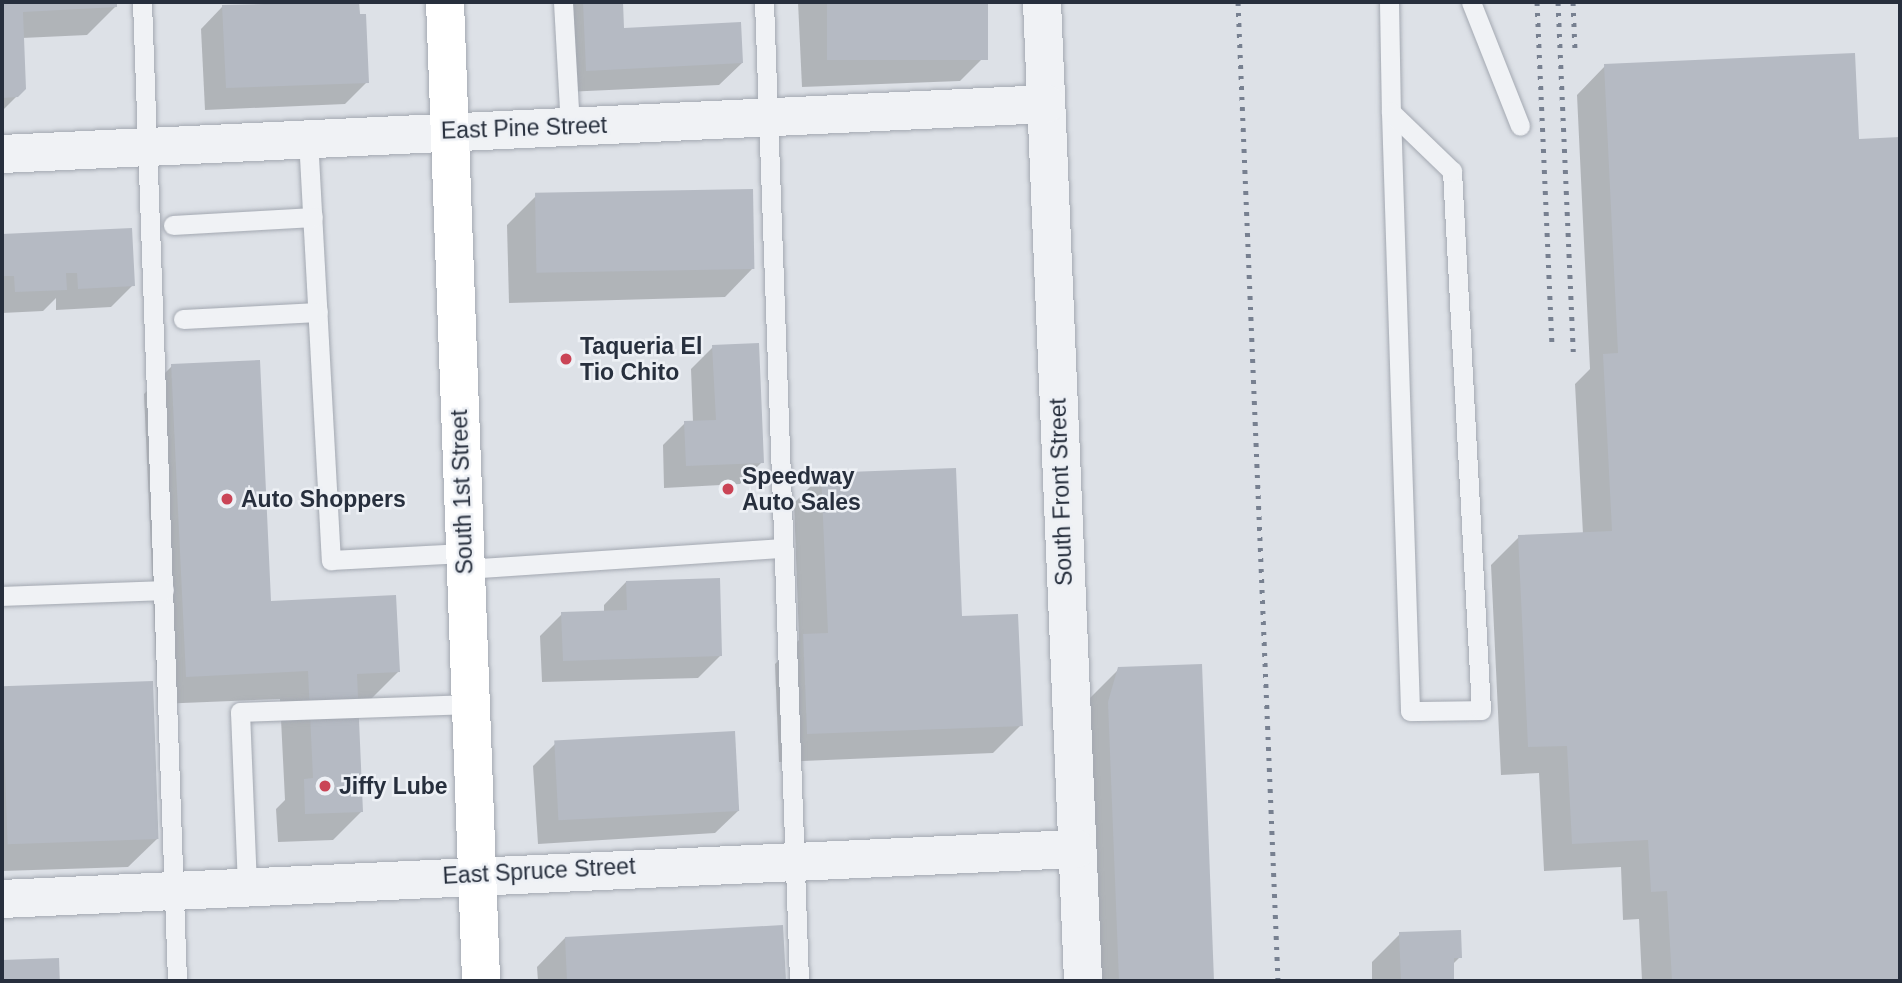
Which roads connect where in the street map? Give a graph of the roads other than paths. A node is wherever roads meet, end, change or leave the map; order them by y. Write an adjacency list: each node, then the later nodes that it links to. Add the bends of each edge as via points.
1 (142, 2): 15 (lane)
2 (446, 2): 13 (main road, South 1st Street)
3 (563, 2): 11 (lane)
4 (764, 2): 10 (lane)
5 (1042, 2): 8 (street, South Front Street)
6 (1389, 2): 9 (lane)
7 (1471, 2): 12 (lane)
8 (1046, 104): 10 (street, East Pine Street); 26 (street, South Front Street)
9 (1391, 112): 9 (lane, via 1410,711 1481,710 1452,171)
10 (769, 117): 11 (street, East Pine Street); 21 (lane)
11 (570, 126): 13 (street, East Pine Street)
12 (1520, 126)
13 (450, 131): 14 (street, East Pine Street); 22 (main road, South 1st Street)
14 (308, 138): 15 (street, East Pine Street); 17 (lane)
15 (149, 147): 16 (street, East Pine Street); 23 (lane)
16 (2, 154)
17 (313, 217): 18 (lane); 19 (lane)
18 (173, 225)
19 (318, 312): 20 (lane); 22 (lane, via 331,559)
20 (183, 319)
21 (783, 548): 22 (lane); 27 (lane)
22 (465, 561): 25 (main road, South 1st Street)
23 (164, 590): 24 (lane); 30 (lane)
24 (2, 596)
25 (470, 704): 28 (main road, South 1st Street); 29 (lane, via 240,712)
26 (1076, 849): 27 (street, East Spruce Street); 35 (street, South Front Street)
27 (795, 860): 28 (street, East Spruce Street); 34 (lane)
28 (475, 874): 29 (street, East Spruce Street); 33 (main road, South 1st Street)
29 (247, 886): 30 (street, East Spruce Street)
30 (173, 890): 31 (street, East Spruce Street); 32 (lane)
31 (2, 899)
32 (177, 981)
33 (481, 981)
34 (799, 981)
35 (1083, 981)

